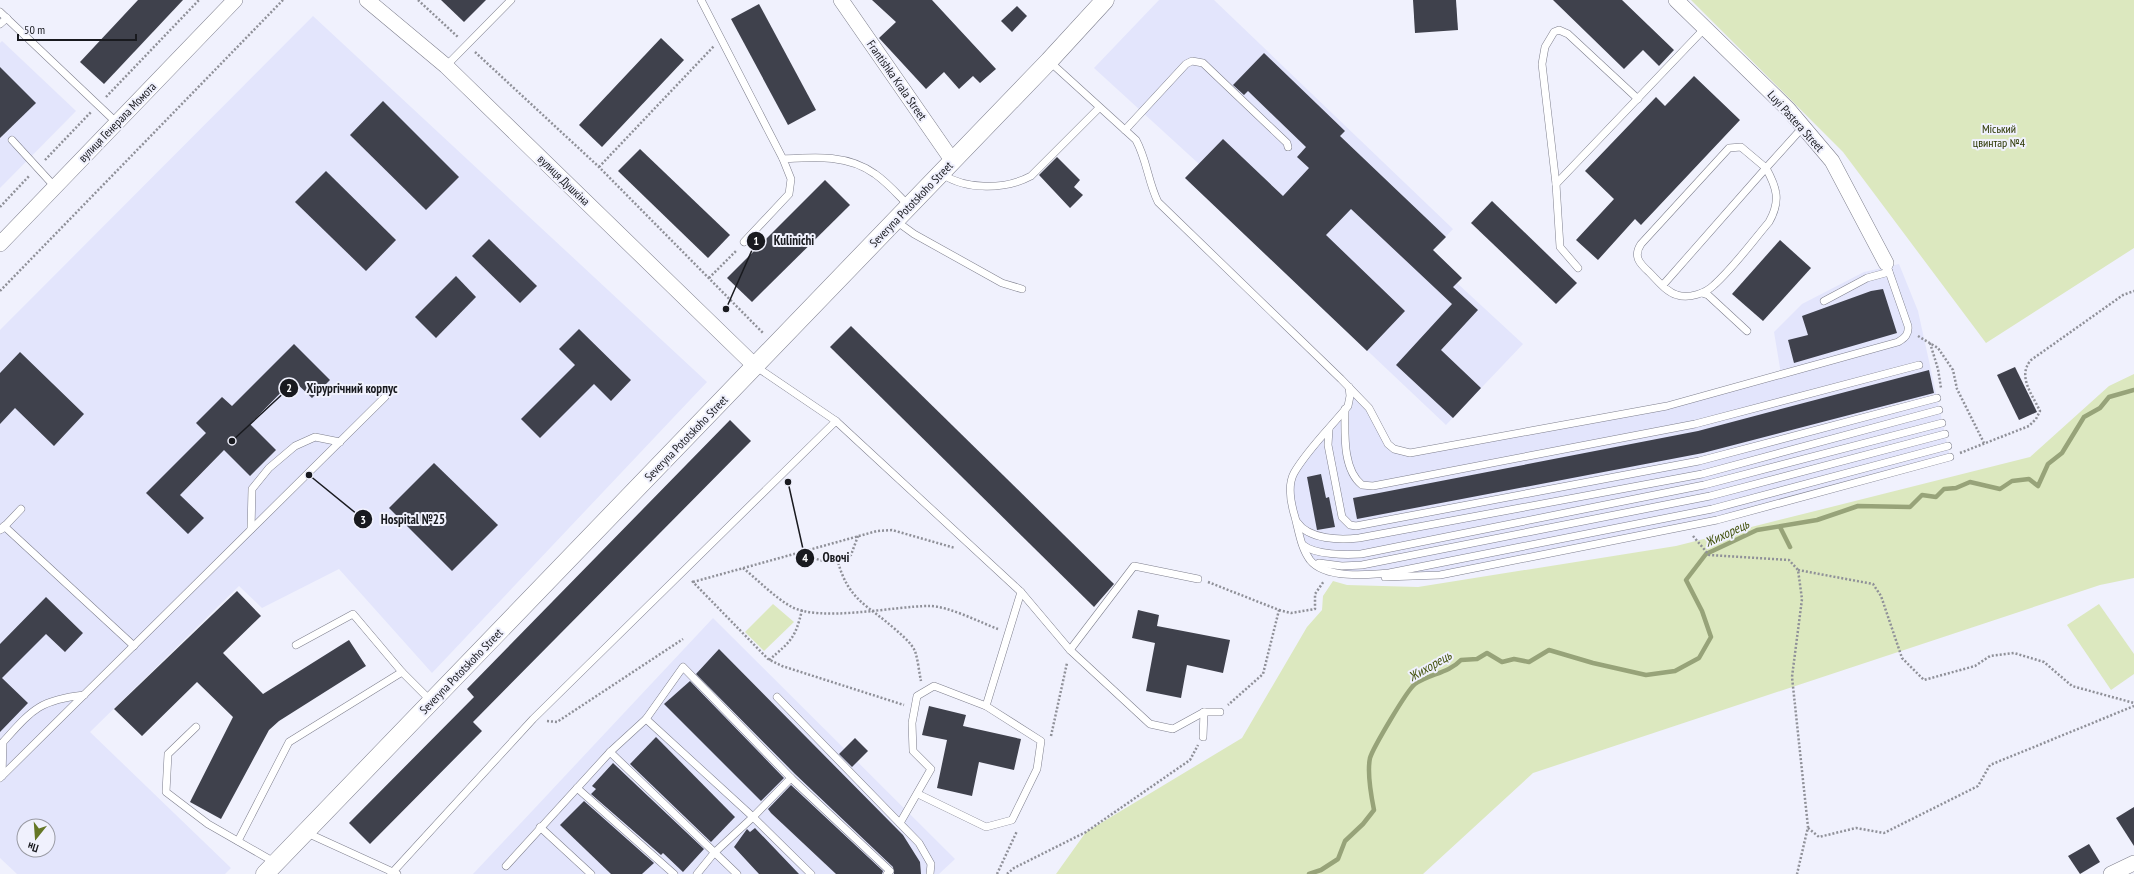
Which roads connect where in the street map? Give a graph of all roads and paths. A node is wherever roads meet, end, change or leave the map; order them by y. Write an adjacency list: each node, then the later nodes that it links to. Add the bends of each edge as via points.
1 (234, 0): 20 (street, вулиця Генерала Момота)
2 (283, 0): 41 (path)
3 (367, 0): 17 (street, вулиця Душкіна)
4 (418, 0): 15 (path)
5 (511, 0): 15 (lane)
6 (701, 0): 14 (lane)
7 (841, 0): 27 (street, Frantishka Krala Street)
8 (1105, 0): 16 (street, Severyna Pototskoho Street)
9 (1676, 0): 13 (street, Luyi Pastera Street)
10 (0, 12): 11 (lane)
11 (7, 18): 12 (lane); 20 (lane)
12 (0, 24)
13 (1704, 28): 18 (lane); 21 (street, Luyi Pastera Street, via 1788,109)
14 (721, 38): 25 (lane); 26 (path)
15 (468, 46): 17 (lane); 26 (path)
16 (1049, 61): 19 (lane); 27 (street, Severyna Pototskoho Street)
17 (446, 66): 49 (street, вулиця Душкіна)
18 (1638, 100): 29 (lane); 29 (lane, via 1568,34 1559,30 1554,32 1546,47 1542,64)
19 (1099, 108): 22 (lane); 27 (lane, via 1031,176 1023,180 1004,185 980,186 951,180)
20 (117, 123): 30 (street, вулиця Генерала Момота)
21 (1803, 127): 28 (lane); 36 (street, Luyi Pastera Street, via 1832,161)
22 (1125, 130): 24 (lane, via 1186,64 1192,61 1203,63 1287,143); 50 (lane, via 1136,140 1142,152 1151,188 1158,202)
23 (12, 140): 30 (lane)
24 (1288, 147)
25 (782, 159): 31 (lane, via 839,159 857,164 884,180); 33 (lane, via 791,179 789,194)
26 (599, 166): 37 (path)
27 (947, 167): 31 (street, Severyna Pototskoho Street)
28 (1766, 168): 38 (lane); 38 (lane, via 1742,147 1729,148 1641,244 1637,258); 42 (lane, via 1776,187 1773,216 1714,285)
29 (1556, 184): 35 (lane, via 1560,247)
30 (55, 187): 34 (street, вулиця Генерала Момота)
31 (909, 206): 32 (street, Severyna Pototskoho Street)
32 (895, 221): 39 (lane, via 1002,283); 47 (street, Severyna Pototskoho Street)
33 (744, 242): 37 (path)
34 (0, 244)
35 (1578, 268)
36 (1887, 268): 43 (lane); 45 (lane)
37 (709, 278): 47 (path)
38 (1663, 285): 42 (lane, via 1679,296)
39 (1022, 289)
40 (2134, 291): 60 (path, via 2123,295 2026,365 2025,381 2040,411 2036,419 2029,426)
41 (0, 292)
42 (1702, 293): 44 (lane, via 1708,295)
43 (1824, 300)
44 (1747, 331)
45 (1909, 331): 46 (path); 50 (lane, via 1905,338 1898,342 1667,406 1410,453 1394,449 1388,444 1374,415)
46 (1930, 343): 52 (path, via 1941,387); 60 (path, via 1938,348 1953,370 1957,389)
47 (775, 345): 49 (street, Severyna Pototskoho Street)
48 (1919, 365): 53 (lane, via 1695,424 1373,486 1362,484 1352,472 1346,443)
49 (755, 366): 55 (lane); 95 (street, Severyna Pototskoho Street)
50 (1349, 387): 53 (lane, via 1350,396)
51 (385, 397): 59 (lane)
52 (1937, 398): 57 (lane, via 1699,461 1356,526 1350,525 1342,516 1328,445)
53 (1345, 410): 57 (lane)
54 (1939, 410): 64 (lane, via 1702,474 1359,538 1318,536 1306,531)
55 (836, 421): 71 (lane); 76 (lane)
56 (1942, 423): 69 (lane, via 1704,485 1361,554 1343,555 1312,550)
57 (1329, 430): 64 (lane, via 1294,474 1291,487)
58 (1945, 434): 72 (lane, via 1710,496 1362,565 1342,566)
59 (340, 442): 65 (lane); 65 (lane, via 315,437 295,446 269,468 252,490)
60 (1984, 443): 62 (path)
61 (1948, 446): 77 (lane, via 1712,509 1389,573)
62 (1950, 456): 77 (lane, via 1716,520 1440,575)
63 (21, 510): 66 (lane)
64 (1295, 520): 69 (lane)
65 (252, 529): 88 (lane)
66 (0, 530): 88 (lane, via 4,526)
67 (1691, 533): 75 (path, via 1709,555 1789,560)
68 (858, 536): 70 (path); 71 (path, via 877,530 892,530); 73 (path, via 851,555)
69 (1301, 543): 72 (lane)
70 (803, 551): 73 (path, via 818,560); 74 (path)
71 (980, 555): 81 (lane)
72 (1311, 561): 77 (lane, via 1319,567 1344,575)
73 (838, 562): 84 (path, via 856,599)
74 (743, 568): 80 (path); 82 (path, via 791,606)
75 (1798, 570): 96 (path, via 1873,584 1881,596 1902,658 1924,680 1975,666 1990,656 2014,653 2044,662 2072,686); 114 (path, via 1802,599 1792,677)
76 (684, 572): 80 (path); 101 (lane)
77 (1361, 576)
78 (1327, 578): 83 (path, via 1315,594 1315,609 1290,613)
79 (1198, 579): 83 (path, via 1225,587); 89 (lane, via 1134,566)
80 (693, 582): 90 (path)
81 (1021, 592): 85 (lane); 89 (lane)
82 (802, 610): 84 (path, via 812,613); 90 (path, via 792,641)
83 (1279, 610): 100 (path, via 1263,674)
84 (875, 612): 85 (path, via 930,606); 92 (path, via 908,642 914,651)
85 (1008, 633): 97 (lane)
86 (683, 639): 101 (path, via 557,722)
87 (296, 645): 91 (lane, via 353,614)
88 (134, 646): 93 (lane)
89 (1070, 650): 99 (lane, via 1150,724 1173,729); 105 (path)
90 (769, 660): 98 (path)
91 (402, 672): 95 (lane); 116 (lane, via 289,742)
92 (924, 692): 97 (lane, via 934,686); 98 (lane, via 917,696)
93 (84, 695): 107 (lane); 107 (lane, via 47,702 31,712 3,742)
94 (777, 697): 112 (lane)
95 (432, 701): 115 (street, Severyna Pototskoho Street)
96 (2134, 705): 114 (path, via 1990,765 1978,786 1884,833 1856,828 1820,837)
97 (986, 706): 110 (lane, via 1041,741 1038,769 1012,820 986,827)
98 (915, 709): 110 (lane, via 912,723 913,751 931,769)
99 (1204, 712): 100 (lane); 104 (lane)
100 (1220, 712)
101 (533, 719): 121 (lane)
102 (646, 719): 106 (lane); 108 (lane, via 683,667); 111 (lane)
103 (196, 727): 116 (lane, via 168,754 166,792 208,824)
104 (1203, 737): 129 (path, via 1190,760 1162,781 1086,832 1014,868)
105 (1050, 741)
106 (610, 752): 109 (lane); 117 (lane)
107 (1, 777)
108 (791, 778): 111 (lane); 127 (lane, via 890,871)
109 (577, 788): 113 (lane); 123 (lane)
110 (918, 794): 112 (lane)
111 (753, 817): 117 (lane); 126 (lane)
112 (900, 823): 128 (lane, via 919,843 931,864)
113 (540, 827): 119 (lane); 122 (lane)
114 (1808, 827): 130 (path)
115 (305, 832): 120 (street, Severyna Pototskoho Street); 121 (lane)
116 (238, 841): 120 (lane)
117 (714, 853): 124 (lane); 125 (lane)
118 (2134, 863): 131 (street)
119 (506, 866)
120 (270, 868)
121 (393, 873)
122 (591, 874)
123 (674, 874)
124 (697, 874)
125 (737, 874)
126 (811, 874)
127 (887, 874)
128 (930, 874)
129 (1007, 874)
130 (1797, 874)
131 (2111, 874)

